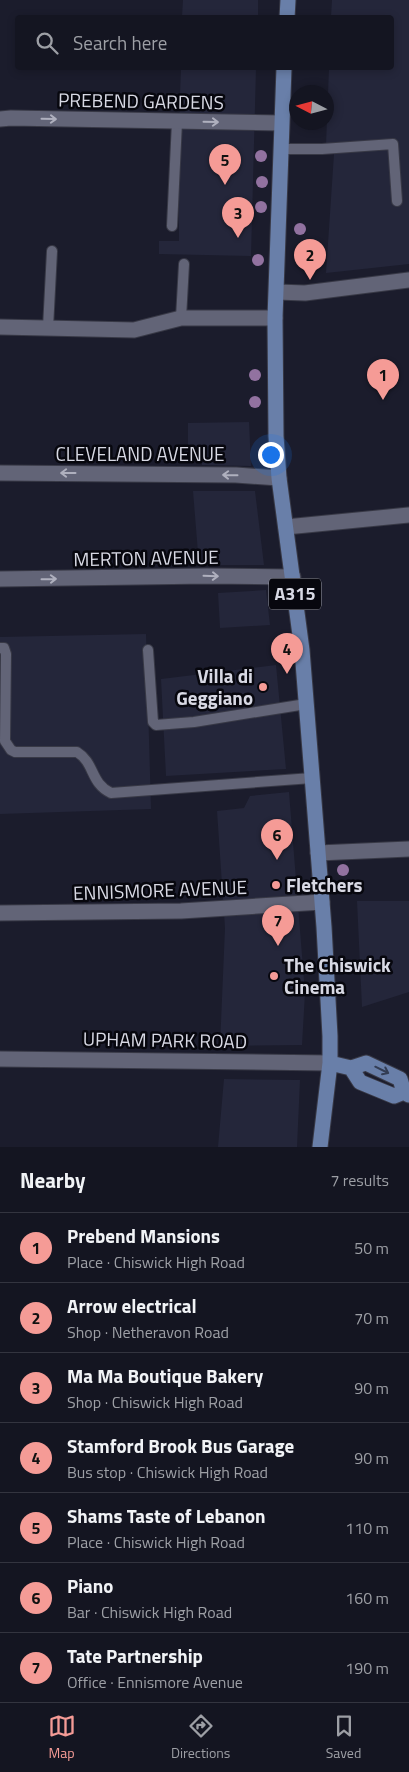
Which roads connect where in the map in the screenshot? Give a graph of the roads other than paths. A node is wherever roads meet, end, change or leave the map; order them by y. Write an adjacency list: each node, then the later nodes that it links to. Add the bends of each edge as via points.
1 (288, 0): 2 (main road)
2 (287, 15)
3 (284, 70): 6 (main road, A315)
4 (0, 120): 5 (street, PREBEND GARDENS, one-way to 5)
5 (176, 122): 6 (street, PREBEND GARDENS, one-way to 6); 9 (lane)
6 (281, 123): 7 (main road, A315)
7 (281, 150): 8 (lane, via 393,144); 13 (main road, A315)
8 (397, 201)
9 (172, 226)
10 (52, 251): 17 (lane)
11 (184, 264): 14 (lane)
12 (409, 280): 13 (street, via 305,293)
13 (277, 292): 15 (main road, A315)
14 (182, 318): 15 (street); 17 (street, via 134,330)
15 (275, 318): 19 (main road, A315)
16 (0, 327): 17 (street)
17 (48, 328)
18 (0, 473): 19 (street, CLEVELAND AVENUE, one-way to 18)
19 (279, 478): 21 (main road, A315)
20 (409, 515): 21 (street)
21 (286, 527): 22 (main road, A315)
22 (292, 577): 23 (street, MERTON AVENUE, one-way to 22); 26 (main road, A315)
23 (0, 579)
24 (0, 648): 27 (lane, via 4,648 6,654 8,748 15,752 77,752 84,756 101,788 110,793)
25 (148, 650): 26 (lane, via 156,725)
26 (306, 704): 27 (main road, A315)
27 (312, 778): 29 (main road, A315)
28 (409, 849): 29 (street)
29 (318, 853): 30 (main road, A315)
30 (322, 902): 31 (street, ENNISMORE AVENUE, via 181,911); 33 (main road, A315)
31 (0, 914)
32 (0, 1059): 33 (street, UPHAM PARK ROAD)
33 (330, 1063): 34 (main road, via 351,1068 366,1063 400,1079); 35 (main road, A315)
34 (406, 1094)
35 (320, 1147)

